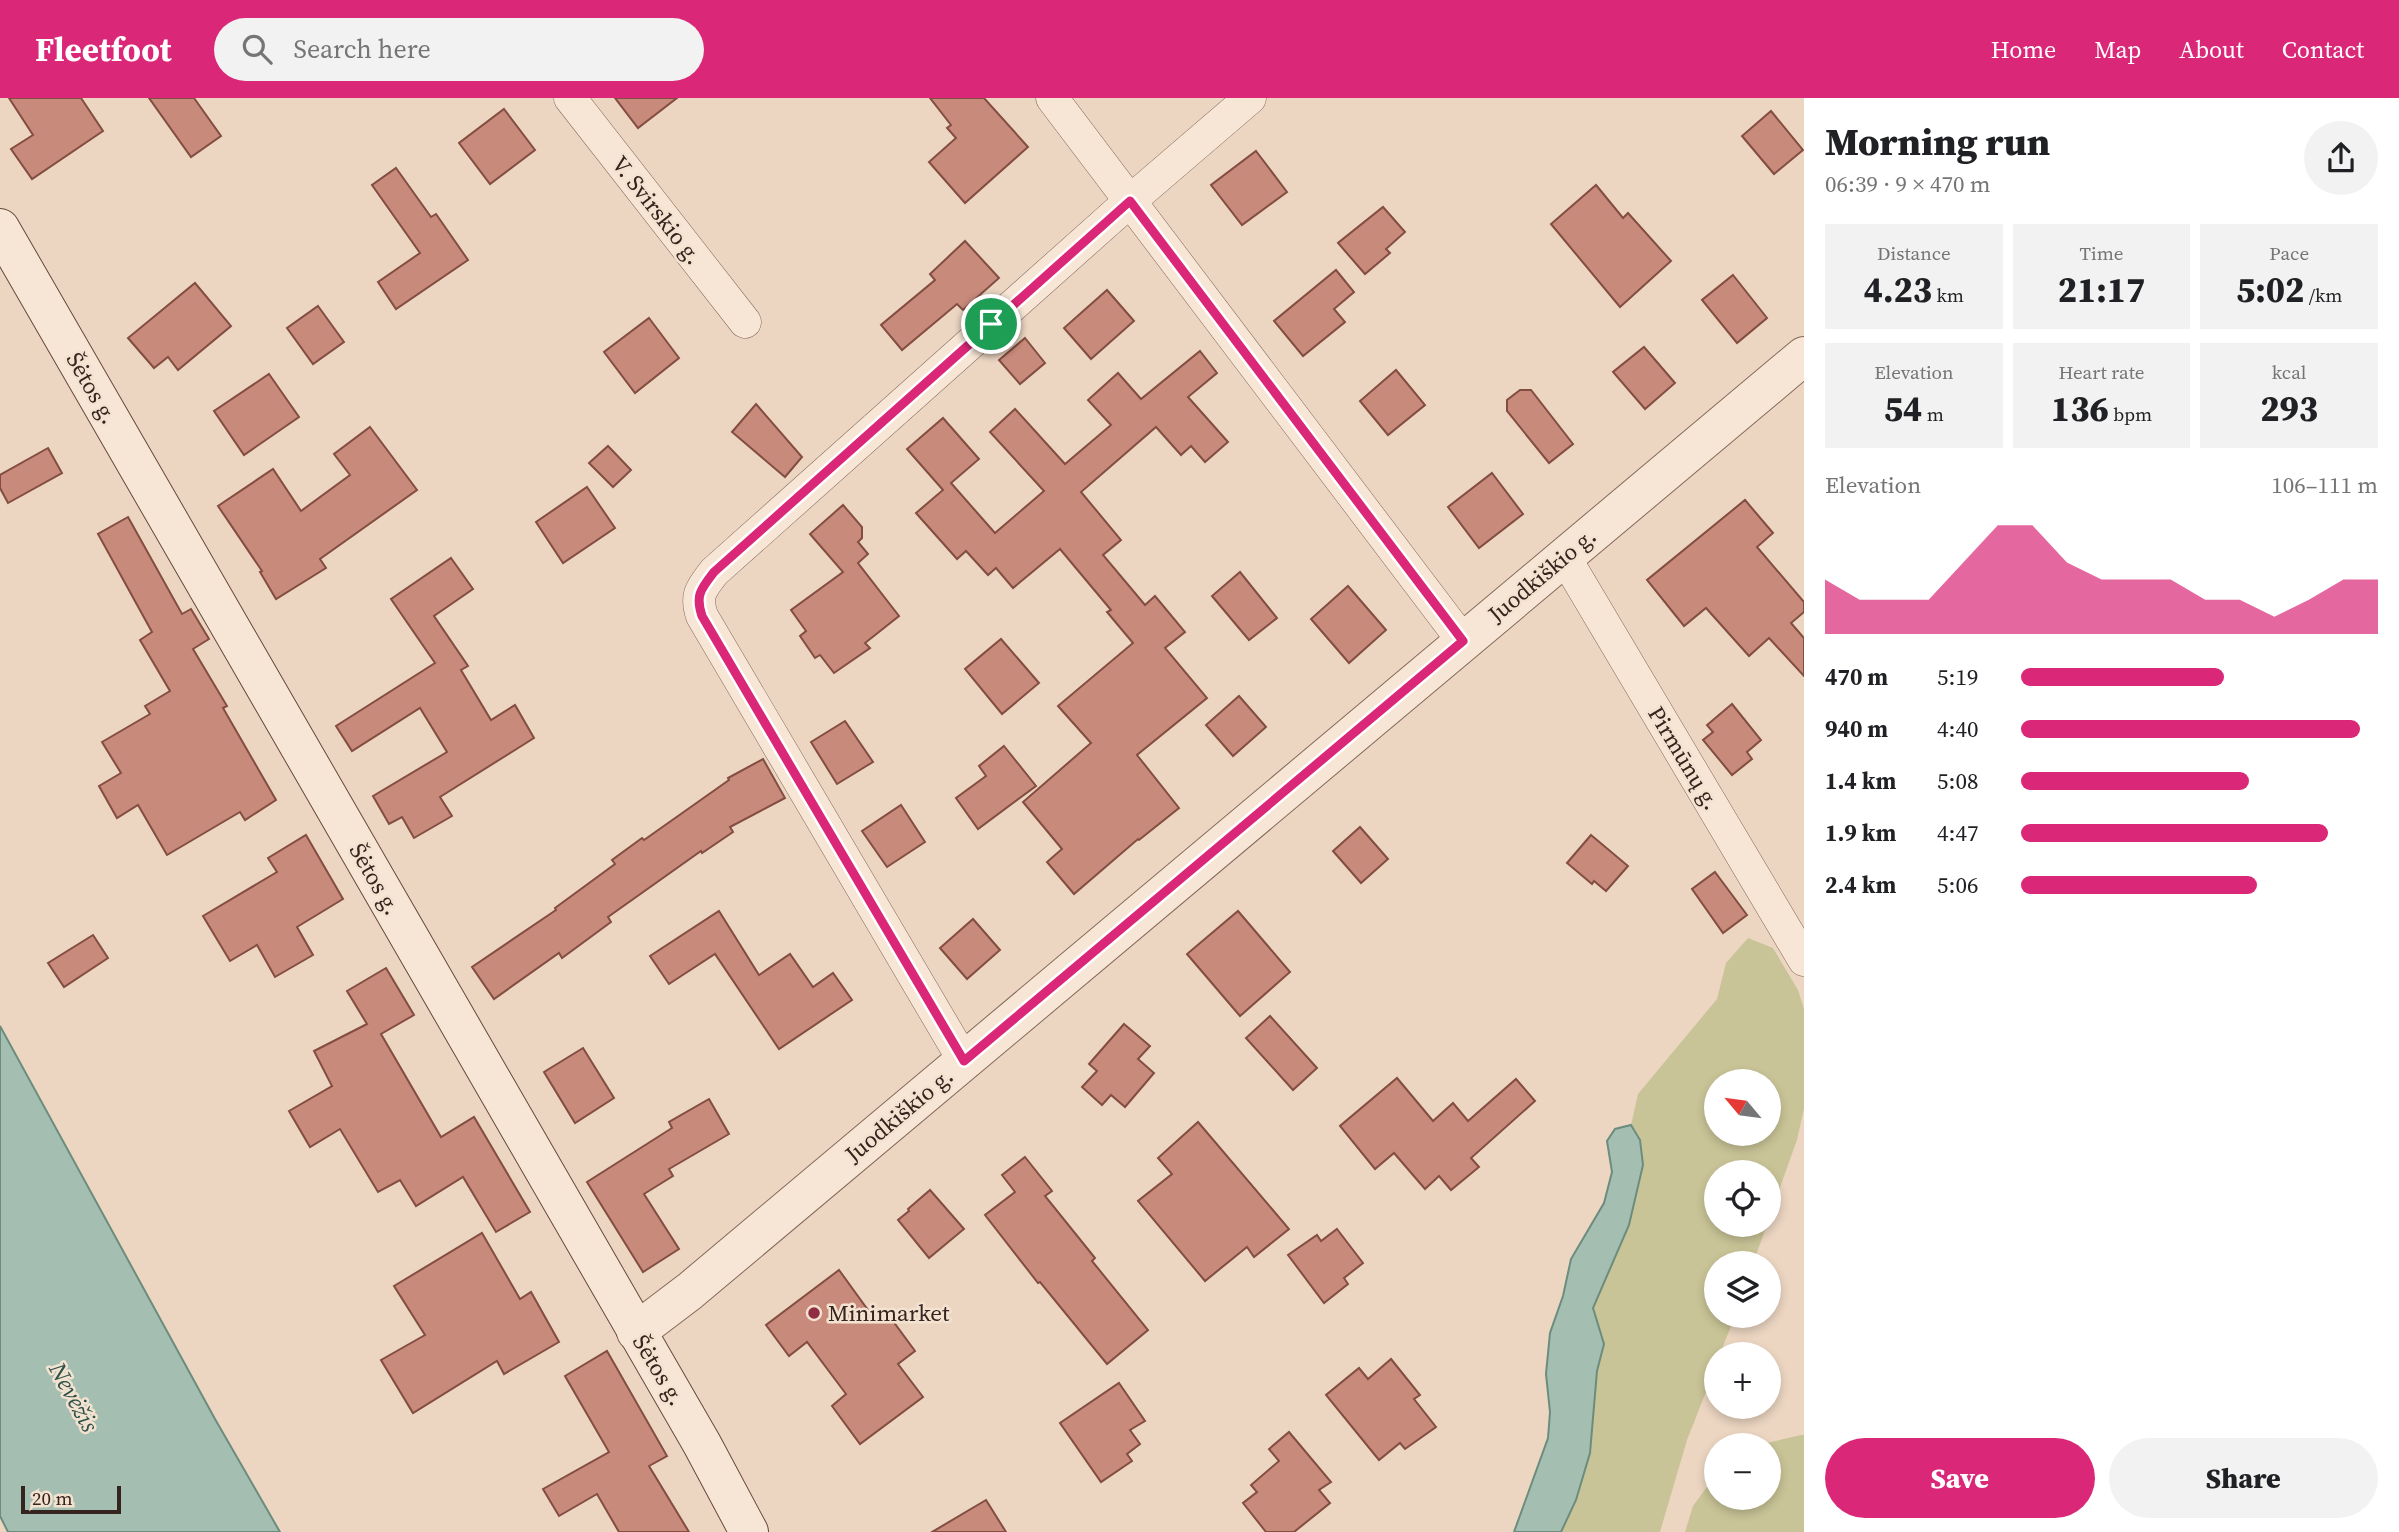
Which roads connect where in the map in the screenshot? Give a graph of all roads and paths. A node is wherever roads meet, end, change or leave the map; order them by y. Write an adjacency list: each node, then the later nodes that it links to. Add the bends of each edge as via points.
1 (569, 98): 6 (street, V. Svirskio g.)
2 (1052, 98): 4 (street)
3 (1250, 98): 4 (street)
4 (1130, 201): 9 (street); 11 (street, via 714,572 700,590 698,603 709,628)
5 (0, 228): 12 (street, Šėtos g.)
6 (745, 322)
7 (1804, 356): 8 (street, Juodkiškio g.)
8 (1564, 556): 9 (street, Juodkiškio g.); 10 (street, Pirmūnų g.)
9 (1463, 641): 11 (street, Juodkiškio g.)
10 (1804, 961)
11 (964, 1061): 12 (street, Juodkiškio g.)
12 (636, 1332): 13 (street, Šėtos g.)
13 (749, 1532)

